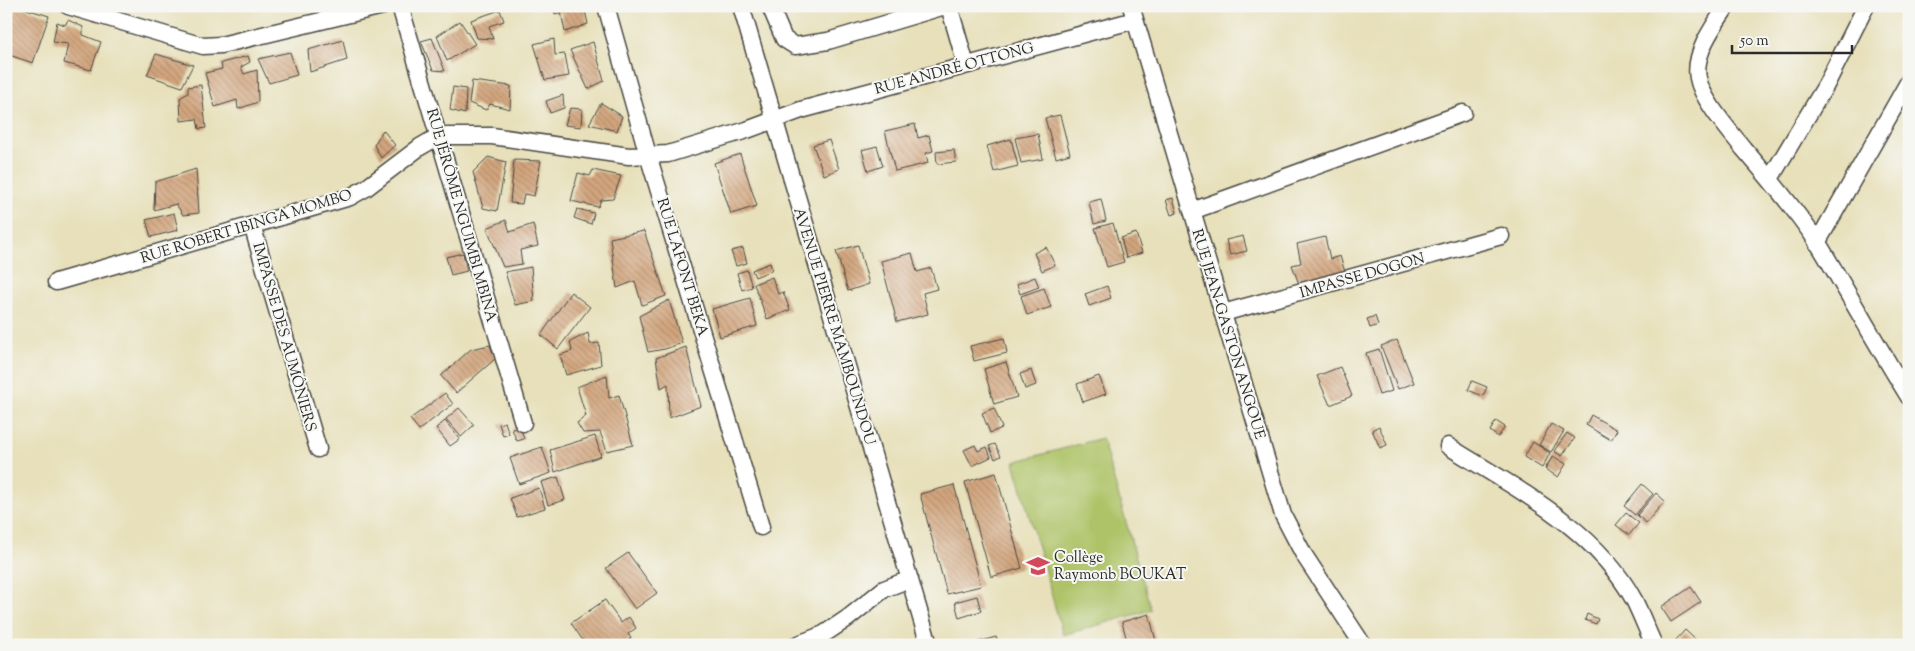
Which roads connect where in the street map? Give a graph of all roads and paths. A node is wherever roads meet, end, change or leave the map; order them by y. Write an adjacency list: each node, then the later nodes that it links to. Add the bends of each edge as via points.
1 (68, 6): 2 (street, via 203,46 221,45)
2 (383, 6)
3 (400, 6): 16 (street, RUE JÉRÔME NGUIMBI MBINA)
4 (606, 6): 17 (street, RUE LAFONT BEKA)
5 (741, 6): 15 (street, AVENUE PIERRE MAMBOUNDOU)
6 (770, 6): 7 (street, via 784,40 795,46 828,40)
7 (945, 6)
8 (949, 6): 12 (street)
9 (1727, 6): 18 (street, via 1701,53 1697,66 1699,84 1725,125)
10 (1866, 6): 18 (street, via 1826,85)
11 (1133, 13): 12 (street, RUE ANDRÉ OTTONG); 19 (street, RUE JEAN-GASTON ANGOUE)
12 (966, 65): 15 (street, RUE ANDRÉ OTTONG)
13 (1909, 81): 22 (street)
14 (1463, 113): 19 (street)
15 (774, 119): 17 (street, via 668,154); 30 (street, AVENUE PIERRE MAMBOUNDOU)
16 (439, 136): 17 (street, via 492,136 621,155); 20 (street, RUE ROBERT IBINGA MOMBO, via 350,197); 26 (street, RUE JÉRÔME NGUIMBI MBINA)
17 (648, 155): 29 (street, RUE LAFONT BEKA)
18 (1770, 179): 22 (street)
19 (1192, 212): 24 (street, RUE JEAN-GASTON ANGOUE)
20 (252, 225): 23 (street, RUE ROBERT IBINGA MOMBO); 28 (street, IMPASSE DES AUMÔNIERS)
21 (1500, 236): 24 (street, IMPASSE DOGON)
22 (1817, 243): 25 (street)
23 (56, 282)
24 (1223, 313): 33 (street, RUE JEAN-GASTON ANGOUE, via 1283,515 1304,555)
25 (1909, 397)
26 (523, 423)
27 (1448, 446): 34 (street, via 1558,516 1591,543 1633,599)
28 (318, 449)
29 (761, 527)
30 (910, 579): 31 (street, via 884,589 824,634); 32 (street, AVENUE PIERRE MAMBOUNDOU)
31 (796, 645)
32 (929, 645)
33 (1363, 645)
34 (1654, 645)

